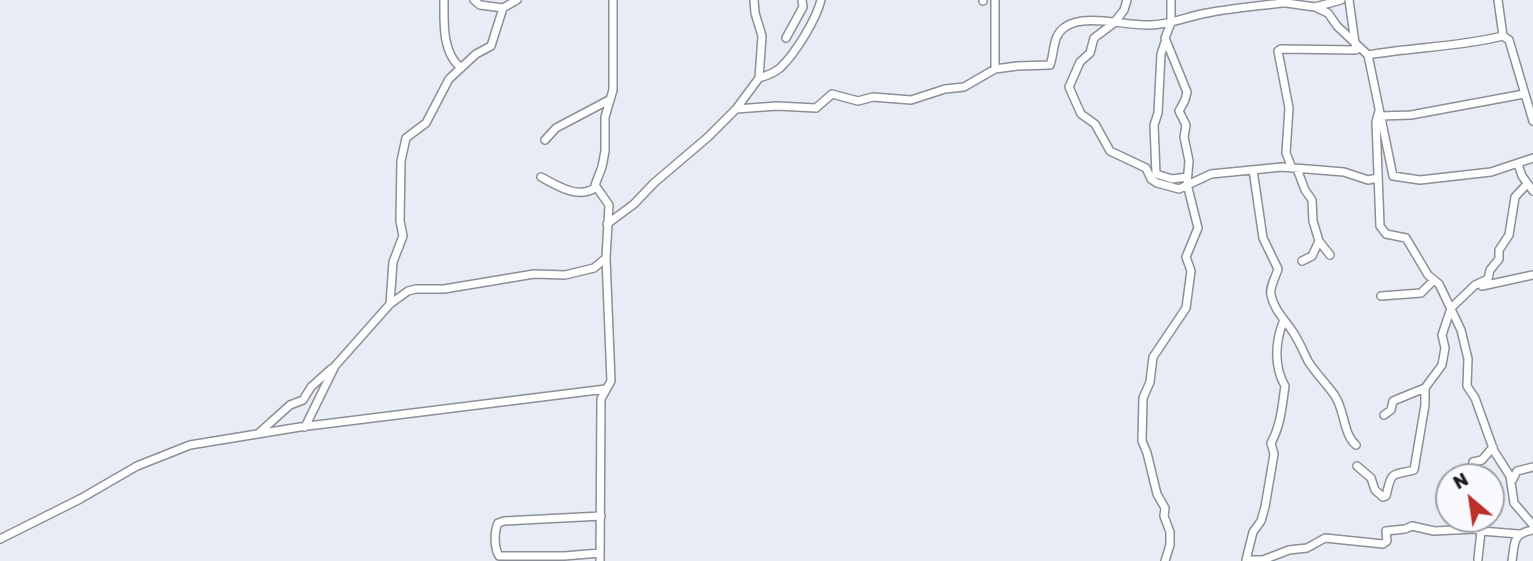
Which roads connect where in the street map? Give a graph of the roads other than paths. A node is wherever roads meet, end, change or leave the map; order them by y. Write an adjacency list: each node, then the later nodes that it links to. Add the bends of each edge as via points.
1 (444, 0): 24 (street, via 448,51)
2 (474, 0): 16 (street)
3 (517, 0): 16 (street)
4 (613, 0): 28 (street, via 614,75)
5 (754, 0): 26 (street, via 762,36)
6 (802, 0): 20 (street, via 803,7)
7 (821, 0): 26 (street, via 816,17 787,60)
8 (995, 0): 25 (street)
9 (1127, 0): 18 (street)
10 (1171, 0): 17 (street)
11 (1341, 0): 15 (street)
12 (1349, 0): 22 (street)
13 (1498, 0): 19 (street)
14 (1279, 2): 15 (street); 17 (street)
15 (1315, 7): 22 (street, via 1328,13)
16 (503, 8): 24 (street, via 491,46)
17 (1171, 22): 18 (street); 21 (street)
18 (1114, 23): 25 (street, via 1093,19 1063,28 1054,40 1050,65); 39 (street, via 1094,38 1090,53 1080,61 1069,84 1071,95 1111,151 1146,168 1157,183 1177,189)
19 (1503, 36): 23 (street); 27 (street, via 1509,40)
20 (786, 37)
21 (1166, 42): 39 (street, via 1186,92 1179,111 1186,125); 39 (street, via 1154,125 1156,174)
22 (1357, 46): 23 (street); 35 (street, via 1354,51 1278,50 1289,108)
23 (1368, 55): 30 (street)
24 (460, 68): 51 (street, via 445,83 426,123 408,135 404,145 400,186 403,236 393,262)
25 (995, 69): 29 (street, via 964,87 911,100 873,97 858,101 832,94 816,108)
26 (759, 78): 29 (street)
27 (1524, 94): 30 (street, via 1411,115); 31 (street)
28 (609, 100): 32 (street, via 556,128); 41 (street, via 605,151)
29 (736, 109): 42 (street)
30 (1379, 113): 34 (street, via 1396,178 1420,180 1491,172); 38 (street)
31 (1533, 121)
32 (545, 140)
33 (1533, 158): 34 (street)
34 (1518, 164): 40 (street)
35 (1290, 167): 36 (street); 38 (street); 43 (street, via 1312,200)
36 (1253, 170): 39 (street); 53 (street, via 1263,238 1278,269 1270,293)
37 (541, 177): 41 (street, via 582,193)
38 (1378, 178): 48 (street, via 1383,232 1406,238)
39 (1187, 181): 75 (street, via 1198,228 1186,257 1191,271 1186,308 1153,357 1143,398 1142,441 1170,537)
40 (1530, 187): 49 (street, via 1515,197 1509,235 1488,279)
41 (595, 188): 42 (street, via 608,202)
42 (607, 224): 45 (street)
43 (1319, 241): 44 (street); 46 (street, via 1312,256)
44 (1330, 255)
45 (606, 258): 51 (street, via 594,268 565,275 534,274 444,289 416,289); 55 (street, via 611,381)
46 (1303, 261)
47 (1533, 275): 49 (street)
48 (1434, 280): 50 (street, via 1421,293); 52 (street)
49 (1468, 290): 52 (street)
50 (1381, 296)
51 (390, 304): 54 (street)
52 (1451, 308): 56 (street, via 1442,335 1446,348 1442,365); 61 (street, via 1468,359 1467,386)
53 (1283, 322): 60 (street, via 1334,393 1350,440); 68 (street, via 1276,342 1279,376 1285,386 1278,431 1271,443 1275,454 1265,507 1246,560 1307,548 1325,538 1383,544 1386,531 1412,526)
54 (335, 366): 58 (street); 59 (street, via 303,400 290,405)
55 (606, 388): 58 (street); 66 (street, via 601,399)
56 (1425, 388): 57 (street, via 1394,401); 63 (street, via 1414,470 1392,475 1383,497)
57 (1384, 415)
58 (305, 427): 59 (street)
59 (259, 433): 72 (street, via 198,443 159,456)
60 (1356, 445)
61 (1493, 447): 62 (street); 65 (street, via 1508,471)
62 (1473, 463)
63 (1357, 466)
64 (1533, 467): 65 (street, via 1517,471)
65 (1510, 485): 67 (street, via 1514,503)
66 (601, 516): 73 (street); 73 (street, via 504,521 496,528 499,556)
67 (1533, 528): 71 (street)
68 (1435, 531)
69 (1481, 533): 74 (street)
70 (1505, 533): 71 (street)
71 (1520, 534): 76 (street)
72 (0, 539)
73 (600, 557)
74 (1478, 559)
75 (1165, 561)
76 (1512, 561)

